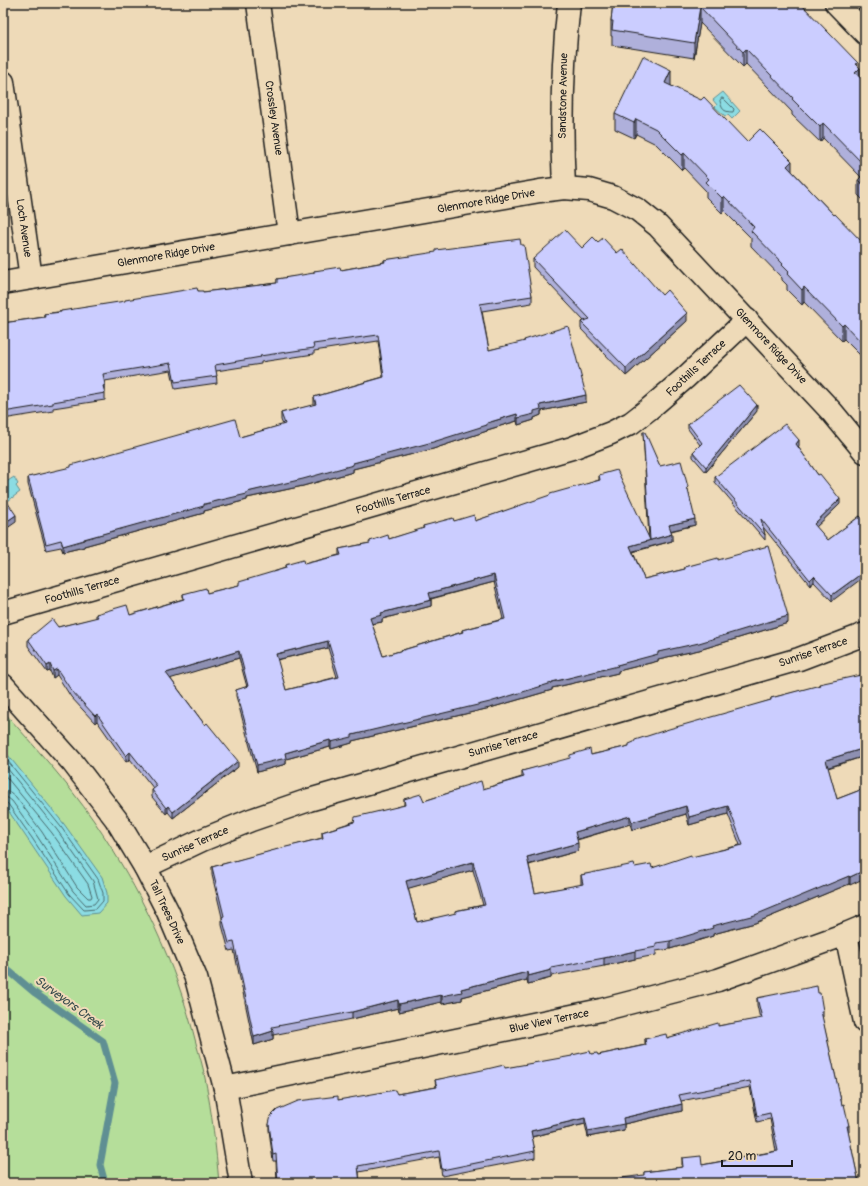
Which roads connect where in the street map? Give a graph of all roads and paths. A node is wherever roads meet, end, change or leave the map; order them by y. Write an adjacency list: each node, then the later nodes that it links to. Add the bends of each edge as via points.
1 (258, 3): 7 (street, Crossley Avenue)
2 (569, 3): 6 (street, Sandstone Avenue, via 563,88)
3 (836, 3): 4 (street)
4 (865, 33)
5 (3, 82): 8 (street, Loch Avenue)
6 (564, 188): 7 (street, Glenmore Ridge Drive); 10 (street, Glenmore Ridge Drive, via 589,190 613,197 638,210 658,226)
7 (289, 234): 8 (street, Glenmore Ridge Drive)
8 (31, 278): 9 (street, Glenmore Ridge Drive)
9 (3, 283)
10 (747, 320): 11 (street, Glenmore Ridge Drive, via 832,412); 12 (street, Foothills Terrace, via 685,378 631,423 572,448)
11 (865, 452)
12 (3, 613)
13 (865, 634): 15 (street, Sunrise Terrace, via 799,659 309,800 202,840)
14 (3, 685): 15 (street, Tall Trees Drive, via 73,763 116,819)
15 (145, 867): 18 (street, Tall Trees Drive, via 168,912 196,978)
16 (856, 930): 17 (street); 18 (street, Blue View Terrace, via 718,980 608,1008)
17 (865, 1022)
18 (225, 1088): 19 (street, Tall Trees Drive)
19 (240, 1183)

